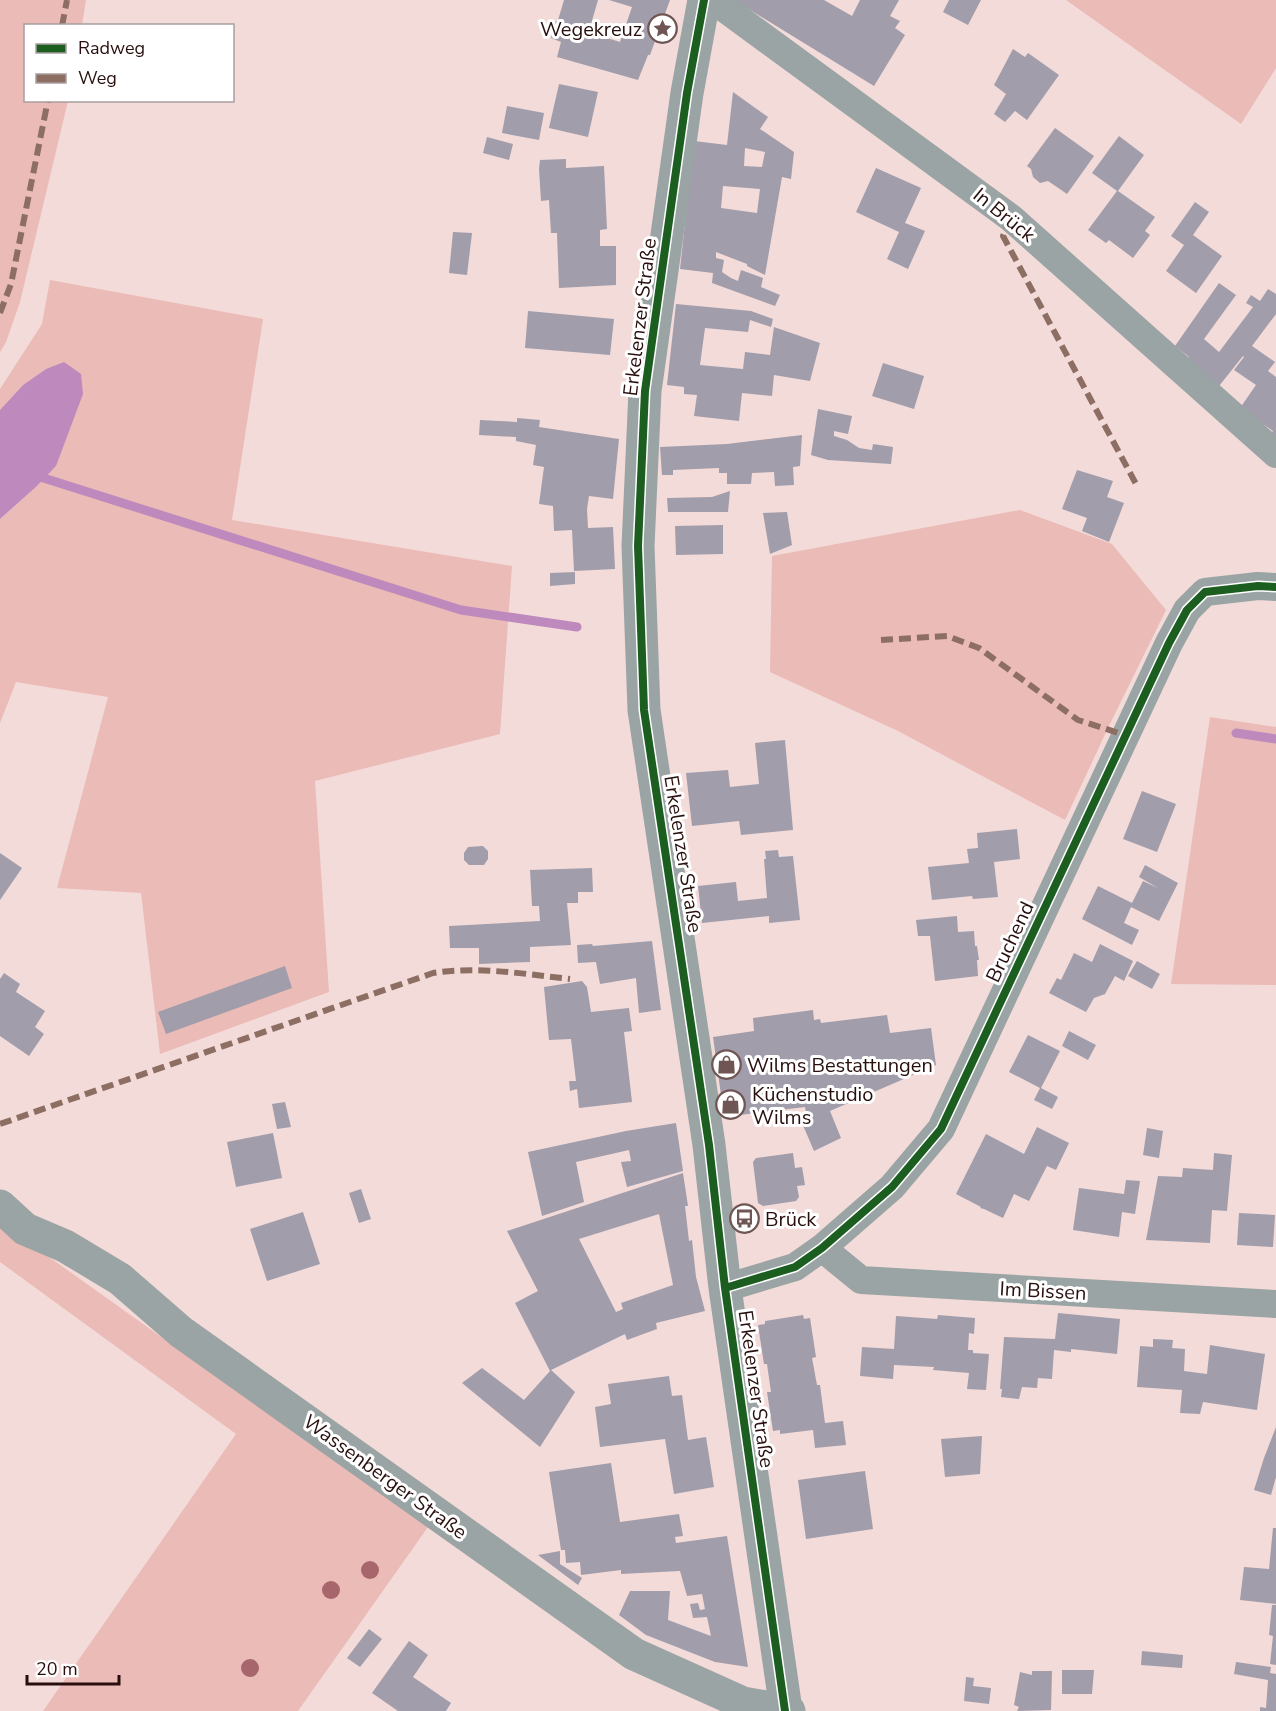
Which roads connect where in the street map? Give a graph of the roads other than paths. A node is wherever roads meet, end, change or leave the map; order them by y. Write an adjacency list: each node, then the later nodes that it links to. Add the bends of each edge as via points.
1 (704, 0): 7 (street, Erkelenzer Straße, via 645,391 638,546 644,710 709,1145)
2 (713, 0): 3 (street, In Brück, via 1011,218)
3 (1276, 454)
4 (1276, 587): 6 (street, Bruchend, via 1205,592 1187,610 941,1129 892,1187)
5 (0, 1206): 9 (street, Wassenberger Straße, via 25,1229 65,1246 120,1279 181,1332 634,1654 743,1703)
6 (822, 1248): 7 (street, Bruchend, via 795,1267); 8 (street, Im Bissen, via 861,1280)
7 (725, 1288): 9 (street, Erkelenzer Straße)
8 (1276, 1304)
9 (787, 1711)

